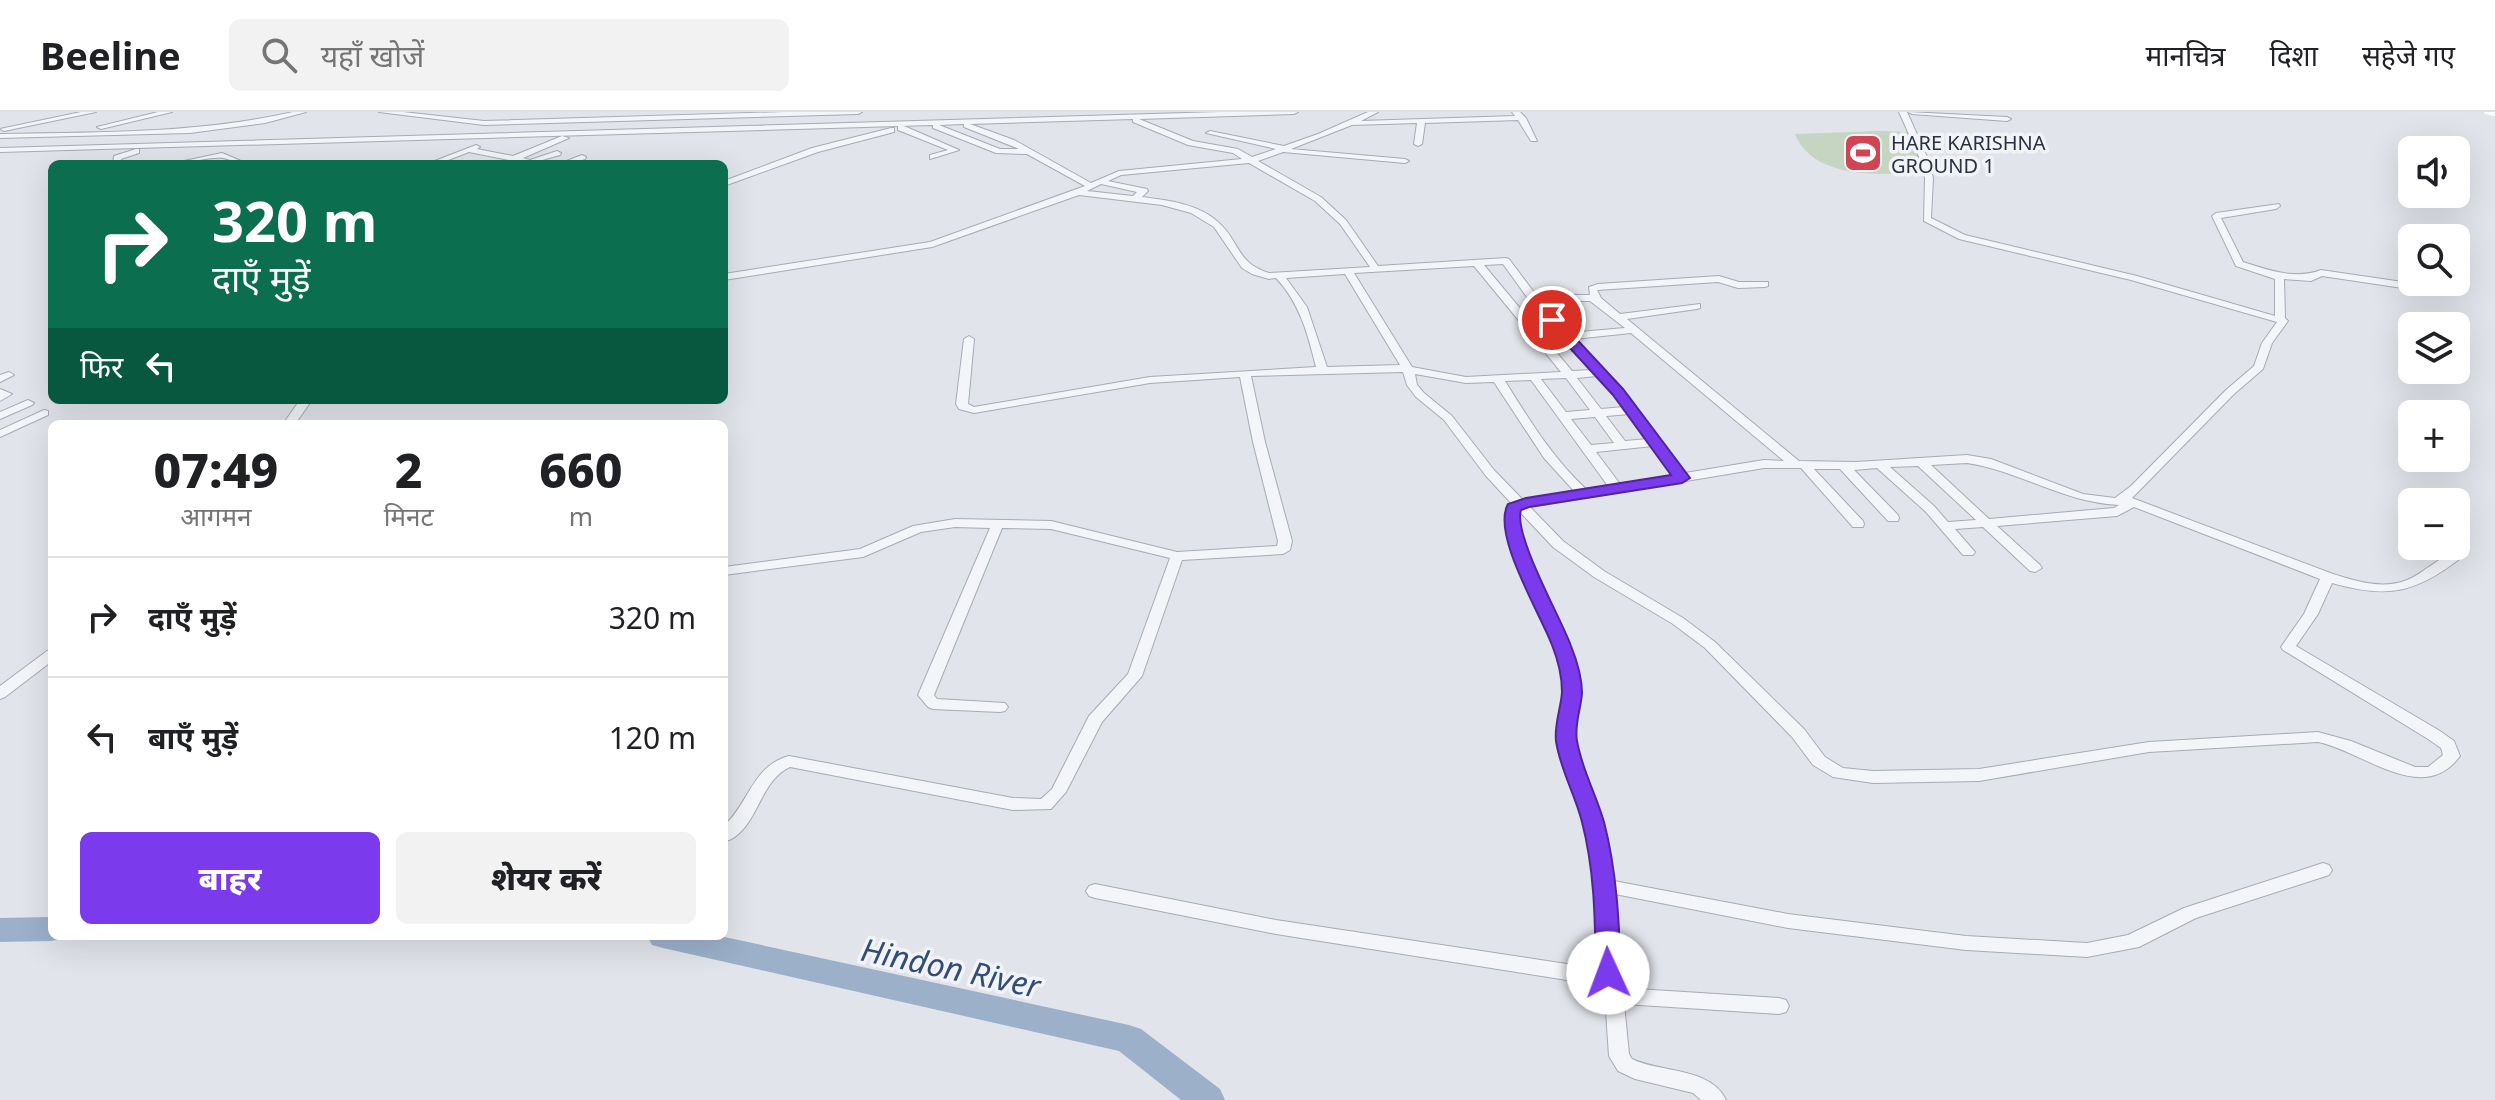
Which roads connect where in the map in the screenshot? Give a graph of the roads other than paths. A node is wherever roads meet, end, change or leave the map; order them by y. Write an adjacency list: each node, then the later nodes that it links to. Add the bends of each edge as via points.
1 (92, 112): 22 (street)
2 (168, 112): 25 (street)
3 (302, 112): 26 (street)
4 (383, 112): 5 (street, via 484,123)
5 (858, 112)
6 (950, 112): 18 (street)
7 (1294, 112): 15 (street)
8 (1374, 112): 19 (street)
9 (1903, 112): 70 (street, via 1929,178 1927,219 1937,226 1973,240)
10 (1912, 112): 13 (street)
11 (2489, 112): 12 (street)
12 (2495, 113)
13 (1956, 114): 16 (street)
14 (1519, 115): 17 (street); 31 (street)
15 (1119, 117): 18 (street); 51 (street)
16 (2007, 119)
17 (1421, 122): 19 (street); 34 (street)
18 (948, 123): 27 (street)
19 (1350, 123): 37 (street)
20 (935, 126): 21 (street); 39 (street, via 999,151); 39 (street, via 972,126)
21 (901, 128): 23 (street); 33 (street)
22 (0, 129)
23 (913, 133): 33 (street, via 863,145); 42 (street, via 955,150)
24 (1210, 133): 37 (street)
25 (73, 134): 26 (street); 29 (street)
26 (169, 134): 35 (street)
27 (573, 134): 35 (street); 43 (street)
28 (831, 134): 33 (street)
29 (27, 135): 30 (street); 38 (street)
30 (0, 136)
31 (1534, 139)
32 (491, 141): 36 (street)
33 (846, 142): 53 (street)
34 (1418, 144)
35 (146, 146): 38 (street); 44 (street)
36 (468, 150): 43 (street); 47 (street)
37 (1284, 150): 51 (street); 52 (street)
38 (2, 151)
39 (1027, 152): 54 (street)
40 (557, 153): 49 (street)
41 (582, 157): 50 (street)
42 (933, 157)
43 (513, 159): 48 (street)
44 (117, 160)
45 (195, 160): 46 (street, via 222,155)
46 (234, 160)
47 (442, 160)
48 (520, 160)
49 (539, 160)
50 (574, 160)
51 (1252, 160): 54 (street, via 1125,171); 59 (street, via 1318,199 1343,222)
52 (1405, 161)
53 (728, 183)
54 (1096, 184): 55 (street); 56 (street, via 1143,190)
55 (1078, 192): 56 (street); 62 (street, via 932,244)
56 (1133, 200): 63 (street, via 1208,218 1245,268)
57 (2276, 206): 61 (street, via 2216,216 2239,264)
58 (1476, 262): 59 (street); 66 (street, via 1510,263); 78 (street)
59 (1375, 268): 60 (street)
60 (1348, 271): 63 (street); 75 (street)
61 (2276, 275): 65 (street, via 2311,278 2321,273); 70 (street)
62 (728, 276)
63 (1280, 277): 74 (street, via 1292,288)
64 (1765, 284): 67 (street, via 1719,279 1598,287 1592,289)
65 (2398, 284)
66 (1532, 298): 67 (street); 72 (street)
67 (1596, 298): 69 (street)
68 (1697, 306): 69 (street)
69 (1618, 317): 71 (street)
70 (2280, 318): 100 (street, via 2282,324 2267,343 2259,367)
71 (1633, 330): 72 (street); 94 (street)
72 (1568, 336): 76 (street)
73 (969, 339): 77 (street, via 962,404 967,409 1150,380)
74 (1322, 369): 75 (street); 77 (street)
75 (1408, 369): 80 (street, via 1459,380); 101 (street, via 1420,395 1448,418)
76 (1601, 373): 78 (street); 84 (street)
77 (1245, 374): 108 (street, via 1285,547 1275,552)
78 (1569, 375): 79 (street); 86 (street)
79 (1534, 377): 80 (street); 88 (street)
80 (1498, 379): 99 (street, via 1551,459)
81 (0, 392): 82 (street, via 6,394)
82 (0, 398)
83 (28, 403): 87 (street)
84 (1633, 410): 86 (street); 90 (street)
85 (44, 413): 89 (street)
86 (1598, 413): 88 (street); 91 (street)
87 (0, 416)
88 (1563, 416): 92 (street)
89 (0, 434)
90 (1654, 442): 91 (street); 97 (street)
91 (1622, 445): 92 (street)
92 (1587, 449): 98 (street)
93 (1920, 461): 95 (street); 100 (street, via 1977,460 2081,497); 104 (street)
94 (1799, 464): 96 (street); 97 (street, via 1764,464); 105 (street)
95 (1879, 464): 96 (street); 106 (street)
96 (1843, 465): 102 (street)
97 (1682, 478): 98 (street)
98 (1618, 490): 99 (street)
99 (1585, 495): 101 (street)
100 (2129, 501): 104 (street, via 2117,512); 112 (street)
101 (1521, 504): 112 (street, via 1574,556 1710,645 1789,723 1819,761 1853,776 1979,775 2149,747 2318,737 2342,741 2417,773 2432,772 2452,756 2448,745 2288,647); 118 (street, via 1511,516 1516,541 1570,673 1567,748 1593,820)
102 (1893, 518)
103 (998, 523): 108 (street, via 1079,530); 111 (street, via 925,527 863,553); 115 (street, via 926,695 933,704)
104 (1986, 523): 106 (street); 110 (street)
105 (1858, 524)
106 (1947, 526): 107 (street)
107 (1968, 552)
108 (1177, 556): 116 (street, via 1135,676 1095,720 1058,792 1045,805 1013,804 789,761 758,788)
109 (2450, 560): 112 (street, via 2398,588 2372,590)
110 (2035, 568)
111 (728, 570)
112 (2328, 577)
113 (48, 657): 114 (street)
114 (0, 694)
115 (1000, 707)
116 (728, 832)
117 (2323, 870): 118 (street, via 2190,913 2132,942 2087,950 1966,943 1803,923)
118 (1606, 886): 120 (street)
119 (1095, 891): 120 (street, via 1291,929 1567,972)
120 (1608, 973): 121 (street)
121 (1612, 995): 122 (street); 123 (street, via 1616,1048 1625,1065 1699,1086)
122 (1779, 1006)
123 (1716, 1100)

